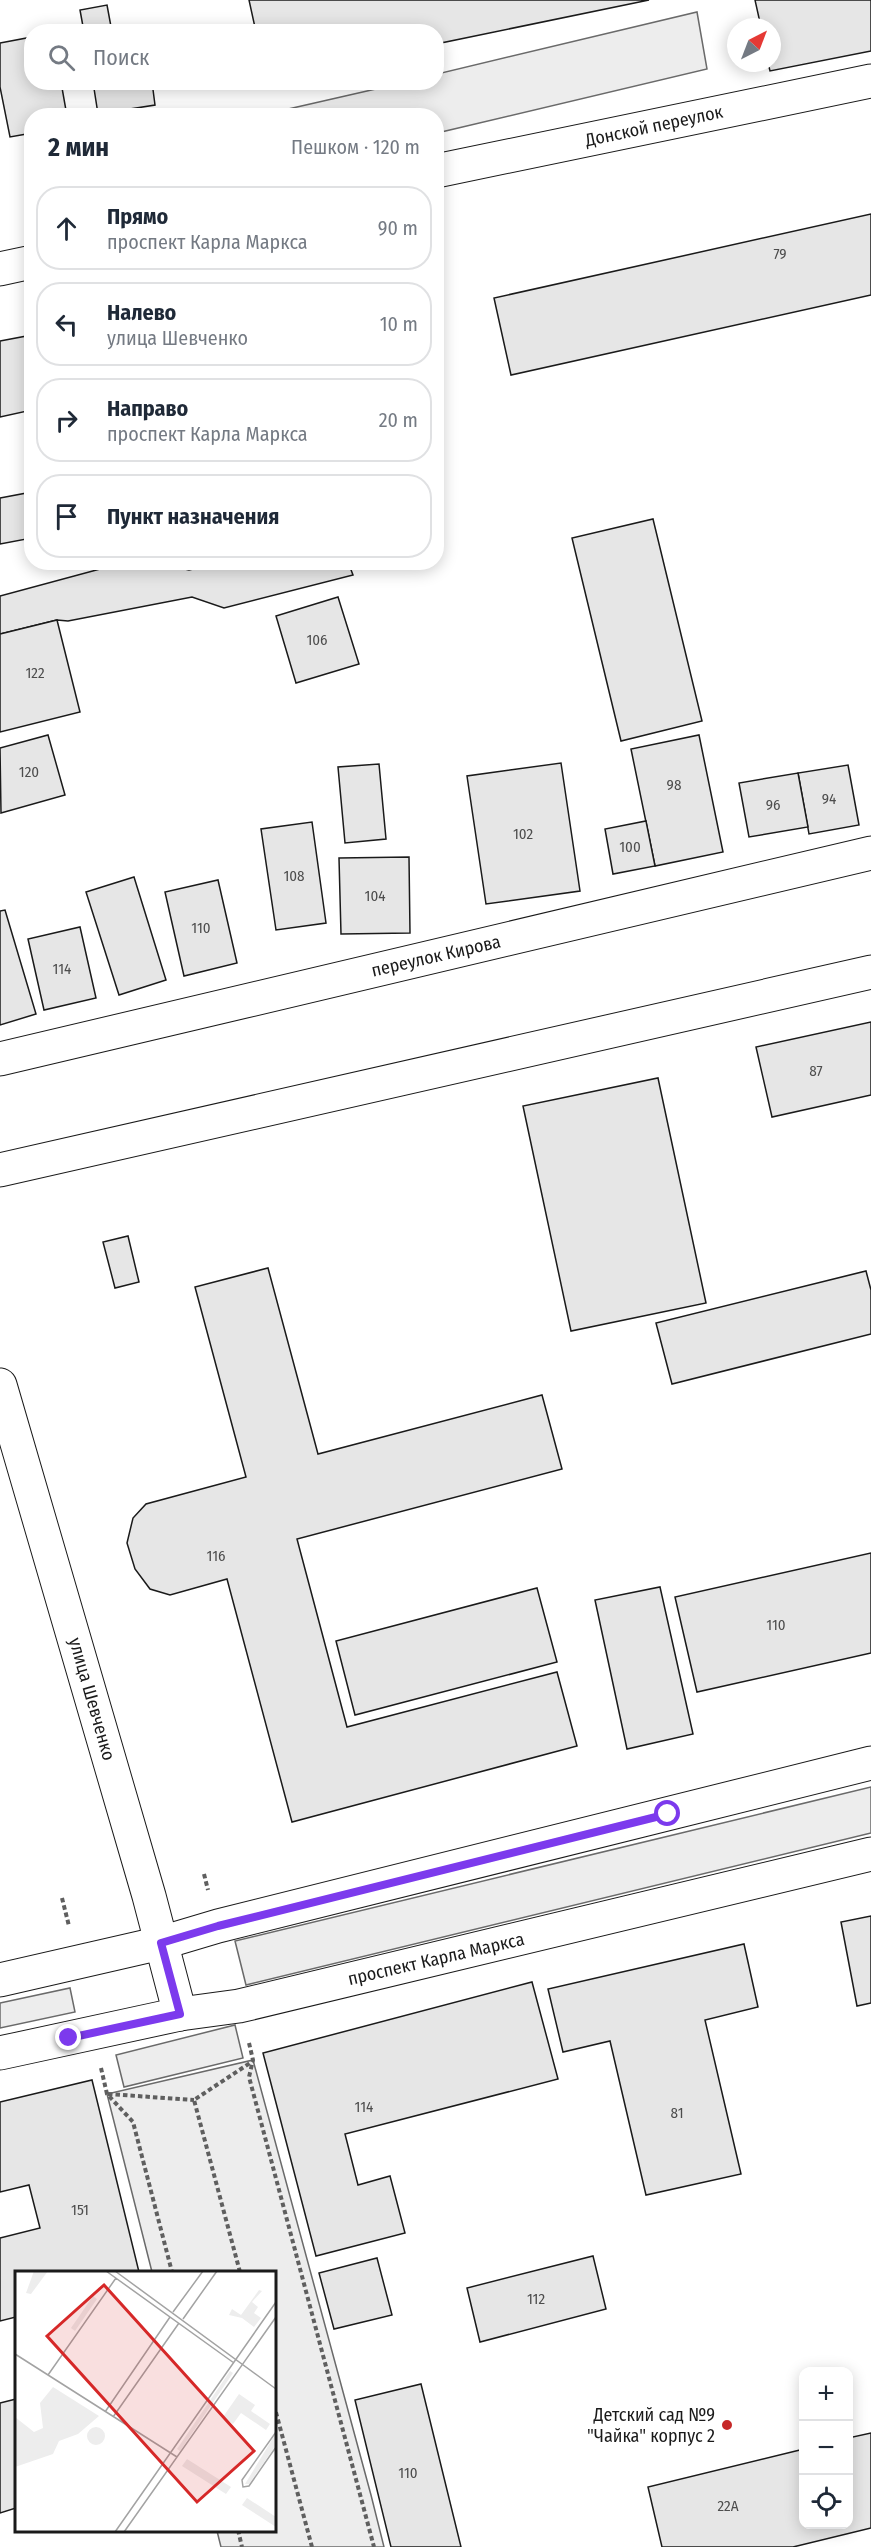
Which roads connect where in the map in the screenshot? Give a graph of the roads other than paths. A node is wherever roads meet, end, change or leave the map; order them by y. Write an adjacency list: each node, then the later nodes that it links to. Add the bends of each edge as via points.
1 (871, 81): 2 (street, Донской переулок)
2 (444, 169)
3 (24, 264): 4 (street)
4 (0, 269)
5 (871, 853): 7 (street, переулок Кирова)
6 (871, 972): 8 (street)
7 (0, 1059)
8 (0, 1170)
9 (0, 1385): 12 (street, улица Шевченко)
10 (871, 1763): 12 (street)
11 (871, 1854): 14 (street, проспект Карла Маркса, via 239,2006)
12 (161, 1943): 13 (street); 14 (street, улица Шевченко)
13 (0, 1980)
14 (180, 2014): 15 (street, проспект Карла Маркса)
15 (0, 2053)

